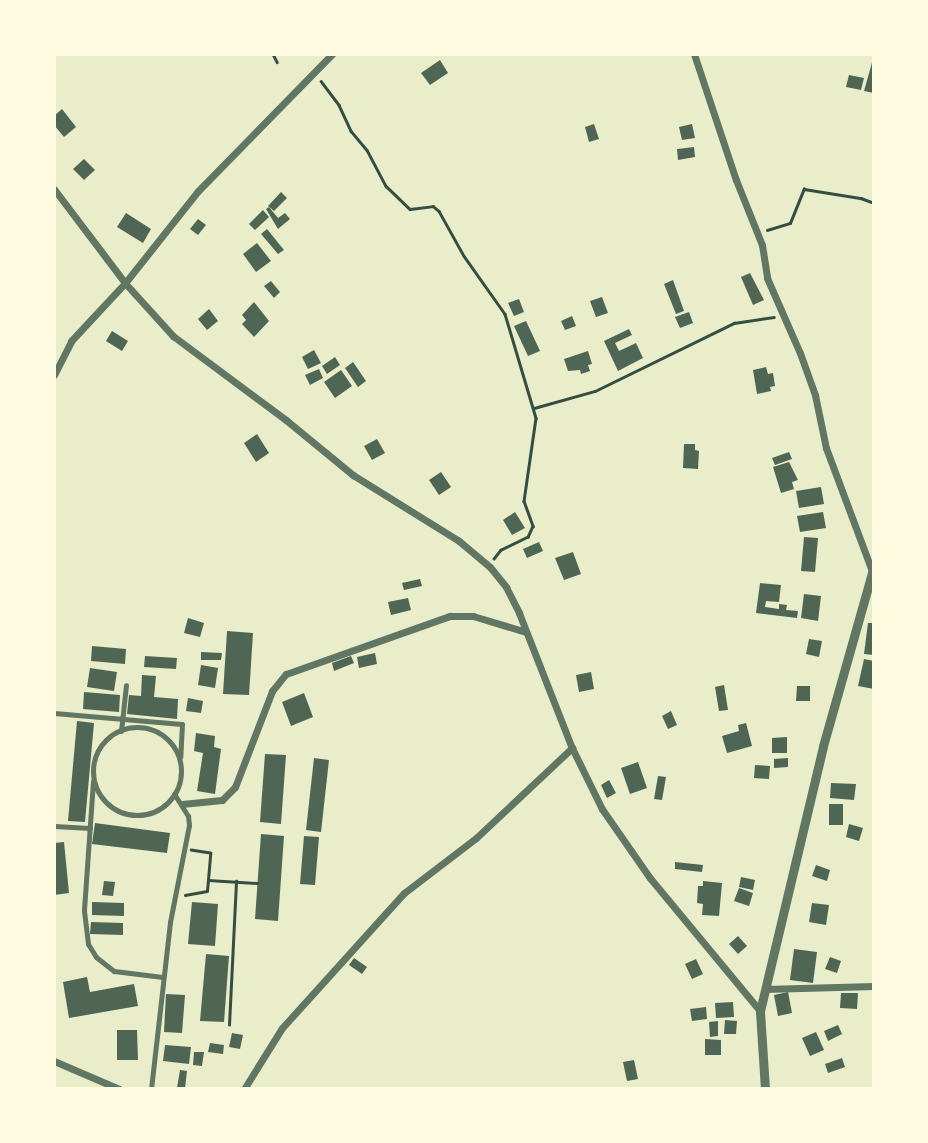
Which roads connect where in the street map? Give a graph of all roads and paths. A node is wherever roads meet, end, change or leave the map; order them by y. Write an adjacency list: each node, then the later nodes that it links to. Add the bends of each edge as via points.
1 (273, 54): 4 (path)
2 (332, 54): 5 (street)
3 (694, 54): 8 (street)
4 (276, 62)
5 (315, 72): 9 (street, via 207,180); 12 (path, via 340,105 386,187 410,209 433,206 439,211 505,314)
6 (54, 189): 9 (street)
7 (874, 203): 8 (path, via 804,190 790,223)
8 (757, 233): 10 (street, via 766,258 766,278)
9 (125, 283): 11 (street, via 71,341); 13 (street, via 173,336 353,475 459,541)
10 (781, 317): 12 (path, via 734,323 603,387); 14 (street, via 800,353 826,448)
11 (54, 375)
12 (534, 408): 13 (path, via 536,431 524,500 532,533 501,550)
13 (490, 567): 15 (street, via 506,587)
14 (873, 568): 34 (street, via 823,746)
15 (526, 632): 20 (street); 24 (street, via 473,616 450,616 286,674 272,691 235,787 222,800)
16 (126, 685): 18 (street)
17 (54, 713): 18 (street)
18 (122, 719): 19 (street); 21 (street, via 181,724)
19 (121, 731): 21 (street, via 138,727 160,734 170,742); 22 (street, via 99,751)
20 (572, 748): 35 (street, via 602,809 650,878); 40 (street, via 476,838 404,893 282,1028)
21 (180, 763): 23 (street)
22 (94, 774): 23 (street, via 101,796 131,815 154,812); 26 (street)
23 (174, 794): 24 (street)
24 (182, 804): 27 (street, via 189,825)
25 (55, 827): 26 (street)
26 (90, 828): 32 (street, via 84,911 88,944 114,971)
27 (184, 849): 28 (path, via 210,853); 31 (street)
28 (208, 880): 29 (path); 31 (path, via 207,891)
29 (236, 881): 30 (path); 36 (path)
30 (257, 883)
31 (175, 896): 32 (street)
32 (163, 977): 39 (street)
33 (874, 986): 34 (street)
34 (765, 989): 35 (street)
35 (760, 1011): 41 (street)
36 (229, 1025)
37 (54, 1061): 38 (street)
38 (119, 1089)
39 (151, 1089)
40 (244, 1089)
41 (765, 1089)

